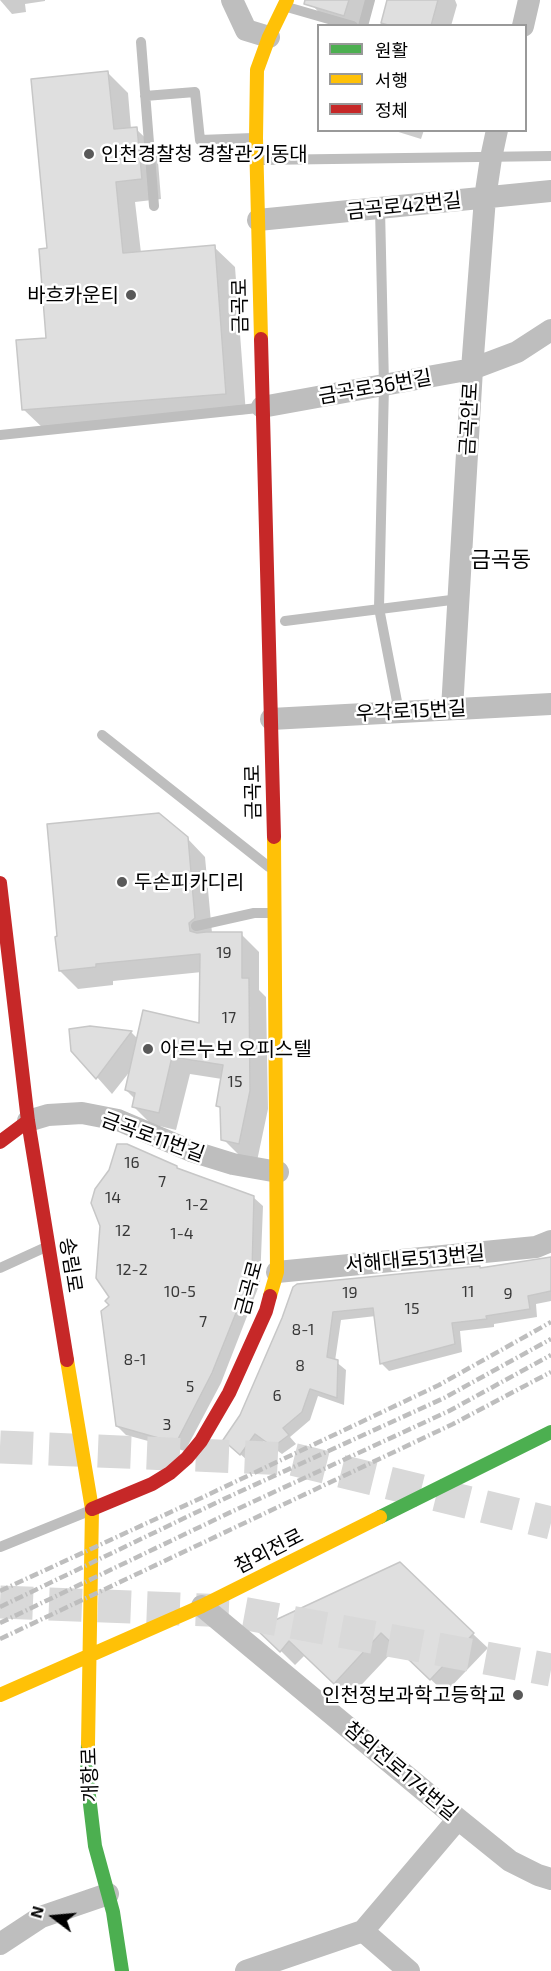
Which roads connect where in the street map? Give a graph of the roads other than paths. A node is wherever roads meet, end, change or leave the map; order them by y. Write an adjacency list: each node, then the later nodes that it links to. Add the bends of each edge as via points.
1 (232, 0): 8 (street, via 246,30)
2 (370, 0): 6 (lane)
3 (530, 0): 7 (street)
4 (285, 3): 5 (lane); 8 (street, 금곡로)
5 (347, 24)
6 (364, 24)
7 (524, 24)
8 (269, 37): 12 (street, 금곡로, via 257,70)
9 (141, 42): 10 (lane)
10 (145, 96): 12 (lane, via 195,92 200,140); 18 (lane)
11 (497, 132): 14 (street, 금곡안로)
12 (256, 138): 15 (street, 금곡로)
13 (551, 156): 14 (lane)
14 (491, 158): 15 (lane); 17 (street, 금곡안로)
15 (256, 160): 20 (street, 금곡로)
16 (551, 191): 17 (street, 금곡로42번길)
17 (485, 198): 19 (street, 금곡로42번길); 22 (street, 금곡안로)
18 (154, 206)
19 (380, 209): 20 (street, 금곡로42번길); 23 (lane)
20 (258, 220): 24 (street, 금곡로)
21 (551, 330): 22 (street, 금곡로36번길, via 517,352)
22 (472, 369): 23 (street, 금곡로36번길); 26 (street, 금곡안로)
23 (384, 385): 24 (street, 금곡로36번길); 27 (lane)
24 (261, 407): 25 (lane); 32 (street, 금곡로)
25 (0, 435)
26 (459, 599): 27 (lane); 30 (street, 금곡안로)
27 (378, 608): 28 (lane); 31 (lane)
28 (285, 621)
29 (551, 704): 30 (street, 우각로15번길)
30 (452, 709): 31 (street, 우각로15번길)
31 (399, 712): 32 (street, 우각로15번길)
32 (271, 719): 34 (street, 금곡로)
33 (102, 735): 34 (lane)
34 (275, 871): 36 (street, 금곡로)
35 (0, 883): 38 (street, 송림로)
36 (275, 913): 37 (lane, via 254,913); 41 (street, 금곡로)
37 (196, 926)
38 (28, 1121): 39 (street); 40 (street); 41 (street, 금곡로11번길, via 48,1115 82,1113 118,1120 191,1151); 43 (street, 송림로)
39 (0, 1131)
40 (0, 1142)
41 (278, 1172): 45 (street, 금곡로)
42 (551, 1241): 45 (street, 서해대로513번길, via 536,1247)
43 (48, 1246): 44 (lane); 47 (street, 송림로)
44 (0, 1268)
45 (277, 1272): 47 (street, 금곡로, via 266,1311 245,1359 201,1441 170,1473)
46 (551, 1432): 49 (street, 참외전로)
47 (92, 1509): 48 (lane); 50 (street, 송림로)
48 (0, 1547)
49 (202, 1606): 50 (street, 참외전로); 52 (street, 참외전로174번길)
50 (91, 1654): 51 (street, 참외전로); 54 (street, 개항로, via 87,1779 95,1846)
51 (0, 1695)
52 (458, 1820): 53 (street, 참외전로174번길, via 510,1861); 55 (street)
53 (551, 1879)
54 (108, 1894): 56 (street, via 41,1917); 57 (street, 개항로)
55 (363, 1931): 58 (street); 59 (street)
56 (0, 1944)
57 (122, 1971)
58 (246, 1971)
59 (409, 1971)

